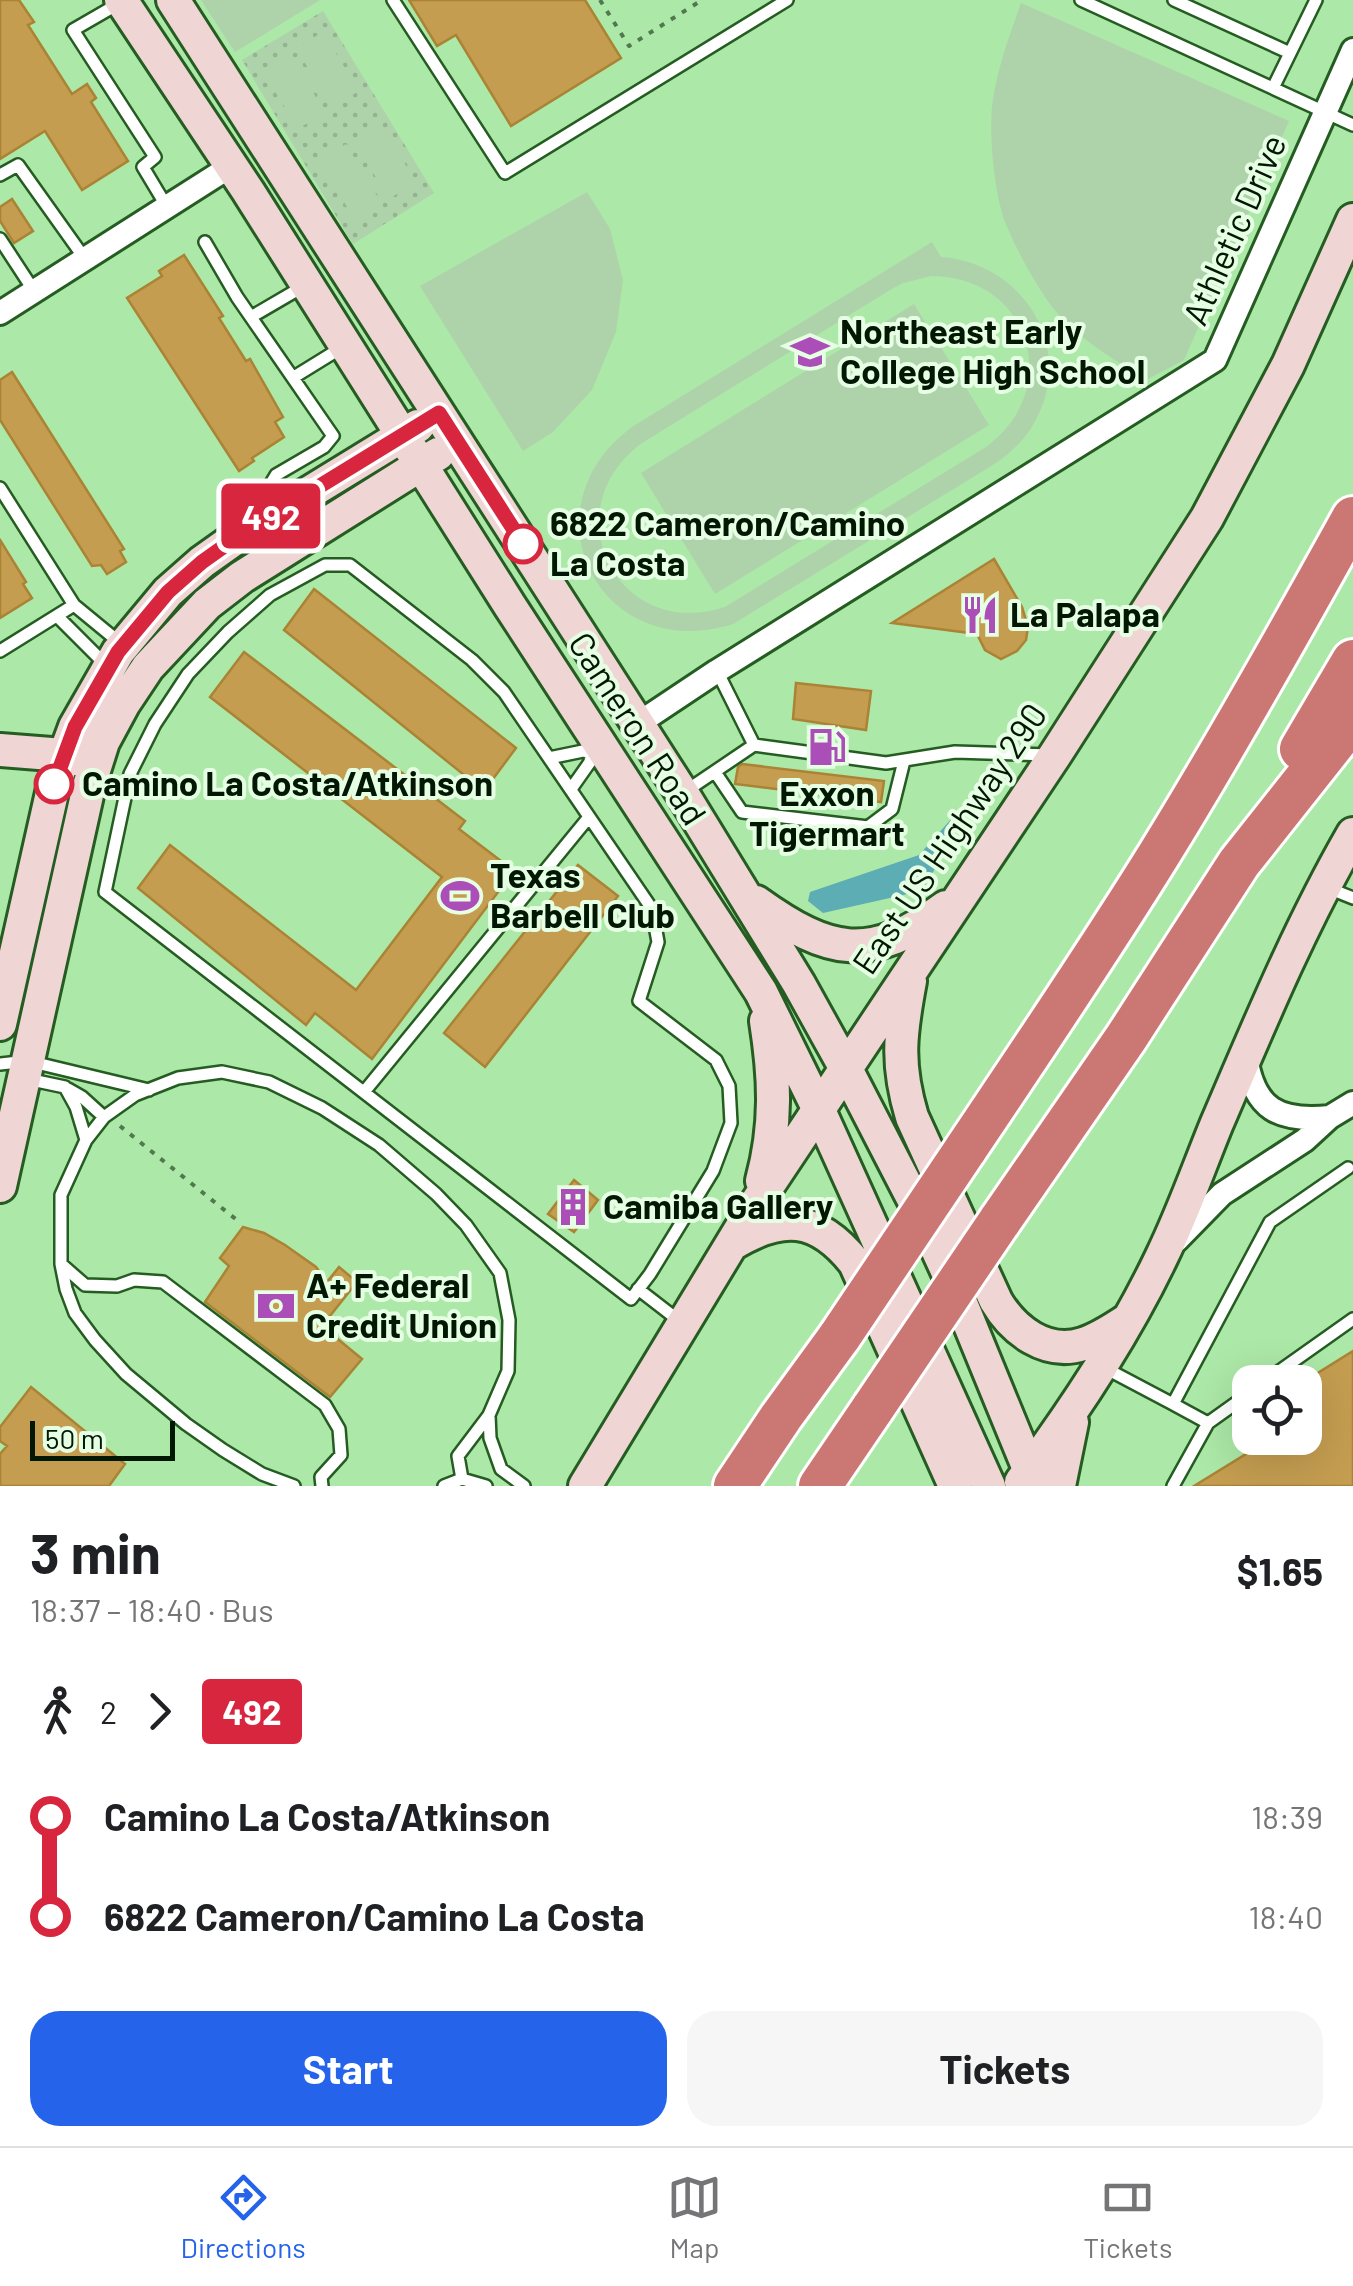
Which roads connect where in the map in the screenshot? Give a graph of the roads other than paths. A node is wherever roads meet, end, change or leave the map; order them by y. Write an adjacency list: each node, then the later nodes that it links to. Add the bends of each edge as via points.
1 (173, 0): 20 (main road, Cameron Road)
2 (392, 0): 3 (lane, via 505,173)
3 (787, 0)
4 (1081, 0): 10 (lane)
5 (1174, 0): 9 (lane)
6 (1316, 0): 9 (lane)
7 (121, 1): 13 (main road, Cameron Road); 15 (lane, via 73,30 155,157 143,167)
8 (1353, 50): 11 (street, Athletic Drive)
9 (1290, 53): 10 (lane)
10 (1273, 88): 11 (lane)
11 (1326, 112): 12 (lane); 40 (street, Athletic Drive, via 1216,360)
12 (1353, 125)
13 (231, 166): 15 (street); 20 (main road, via 258,171 312,254); 21 (main road, Cameron Road)
14 (0, 175): 19 (lane, via 18,165)
15 (166, 206): 19 (street)
16 (1353, 220): 47 (main road, East US Highway 290, via 1288,365 1207,518)
17 (0, 239): 22 (lane)
18 (205, 242): 24 (lane)
19 (85, 259): 22 (street)
20 (344, 264): 27 (main road, Cameron Road)
21 (306, 284): 24 (lane); 25 (main road, Cameron Road)
22 (34, 291): 23 (street)
23 (0, 313)
24 (251, 317): 26 (lane)
25 (345, 346): 26 (lane); 28 (main road, Cameron Road)
26 (294, 377): 32 (lane, via 333,436 276,476 267,490)
27 (439, 413): 28 (main road); 29 (main road, Cameron Road)
28 (402, 436): 30 (main road, Cameron Road); 32 (main road)
29 (458, 442): 30 (main road); 42 (main road, Cameron Road)
30 (421, 465): 35 (main road, Cameron Road); 50 (main road, via 207,604 148,667 110,729)
31 (0, 488): 34 (lane)
32 (280, 510): 38 (main road, via 168,592)
33 (1353, 518): 88 (highway, bridge, via 1219,756 1079,981)
34 (74, 605): 36 (lane); 38 (lane)
35 (510, 606): 42 (main road, via 536,614 602,716 620,730); 45 (main road, Cameron Road)
36 (57, 616): 37 (lane); 38 (lane)
37 (0, 651)
38 (116, 656): 46 (main road)
39 (1353, 661): 56 (highway)
40 (717, 671): 42 (street, Athletic Drive); 43 (lane)
41 (1353, 719): 56 (highway)
42 (636, 724): 53 (main road, Cameron Road)
43 (754, 745): 49 (lane); 51 (lane)
44 (0, 750): 46 (main road)
45 (596, 750): 48 (lane); 52 (lane); 61 (main road, Cameron Road)
46 (64, 755): 50 (main road); 62 (main road)
47 (1054, 755): 49 (lane, via 956,752); 59 (main road, East US Highway 290)
48 (549, 758): 50 (lane, via 504,692 472,660 350,565 325,565 270,595 228,632); 52 (lane)
49 (904, 762): 51 (lane, via 892,809 868,827 742,812)
50 (114, 769): 65 (main road, via 89,786); 68 (lane, via 105,892)
51 (715, 772): 53 (lane)
52 (570, 789): 54 (lane)
53 (682, 793): 58 (main road, Cameron Road)
54 (590, 816): 68 (lane); 79 (lane, via 652,909 658,942 640,1001 716,1060 729,1086 730,1123 712,1170)
55 (1353, 834): 57 (main road)
56 (1239, 864): 100 (highway, bridge)
57 (1339, 892): 63 (main road)
58 (744, 894): 59 (main road, via 808,935 864,946 920,926); 64 (main road, Cameron Road)
59 (960, 896): 60 (main road, East US Highway 290)
60 (913, 966): 64 (main road, East US Highway 290); 80 (main road, via 900,1035 905,1094 1006,1318 1055,1346 1078,1346)
61 (761, 992): 69 (main road, Cameron Road); 75 (main road, via 775,1105)
62 (0, 1024)
63 (1246, 1057): 70 (street, via 1265,1104 1308,1119); 77 (main road)
64 (845, 1067): 69 (main road, East US Highway 290); 91 (main road, Cameron Road, via 939,1252)
65 (13, 1068): 66 (lane); 67 (lane); 74 (main road)
66 (66, 1088): 71 (lane); 72 (lane)
67 (149, 1090): 71 (lane); 87 (lane, via 222,1072 269,1082 379,1145 436,1194 500,1273 510,1320 508,1371)
68 (364, 1092): 79 (lane, via 630,1299)
69 (818, 1108): 75 (main road, East US Highway 290); 102 (main road, Cameron Road)
70 (1345, 1111): 77 (street, via 1222,1194)
71 (104, 1117): 72 (lane)
72 (86, 1140): 78 (lane, via 61,1195)
73 (1351, 1169): 85 (lane, via 1270,1222)
74 (0, 1186)
75 (757, 1202): 76 (main road, East US Highway 290)
76 (732, 1244): 82 (main road, East US Highway 290); 101 (main road, via 756,1230 794,1223 828,1234 844,1248)
77 (1162, 1257): 80 (main road)
78 (61, 1264): 92 (lane, via 75,1313 126,1374 223,1450); 93 (lane, via 84,1285 163,1282 325,1404 339,1429 341,1455 321,1476)
79 (638, 1289): 82 (lane)
80 (1129, 1319): 84 (main road)
81 (1353, 1319): 83 (lane)
82 (683, 1324): 97 (main road, East US Highway 290)
83 (1288, 1365)
84 (1100, 1366): 85 (lane); 91 (main road)
85 (1172, 1404): 89 (lane)
86 (1232, 1405): 89 (lane)
87 (489, 1416): 90 (lane, via 458,1456); 96 (lane, via 501,1469)
88 (781, 1417): 98 (highway); 99 (highway)
89 (1208, 1423): 103 (lane)
90 (462, 1479): 94 (lane); 95 (lane)
91 (1036, 1482)
92 (294, 1486)
93 (322, 1486)
94 (444, 1486)
95 (486, 1486)
96 (524, 1486)
97 (585, 1486)
98 (716, 1486)
99 (735, 1486)
100 (820, 1486)
101 (955, 1486)
102 (990, 1486)
103 (1173, 1486)

